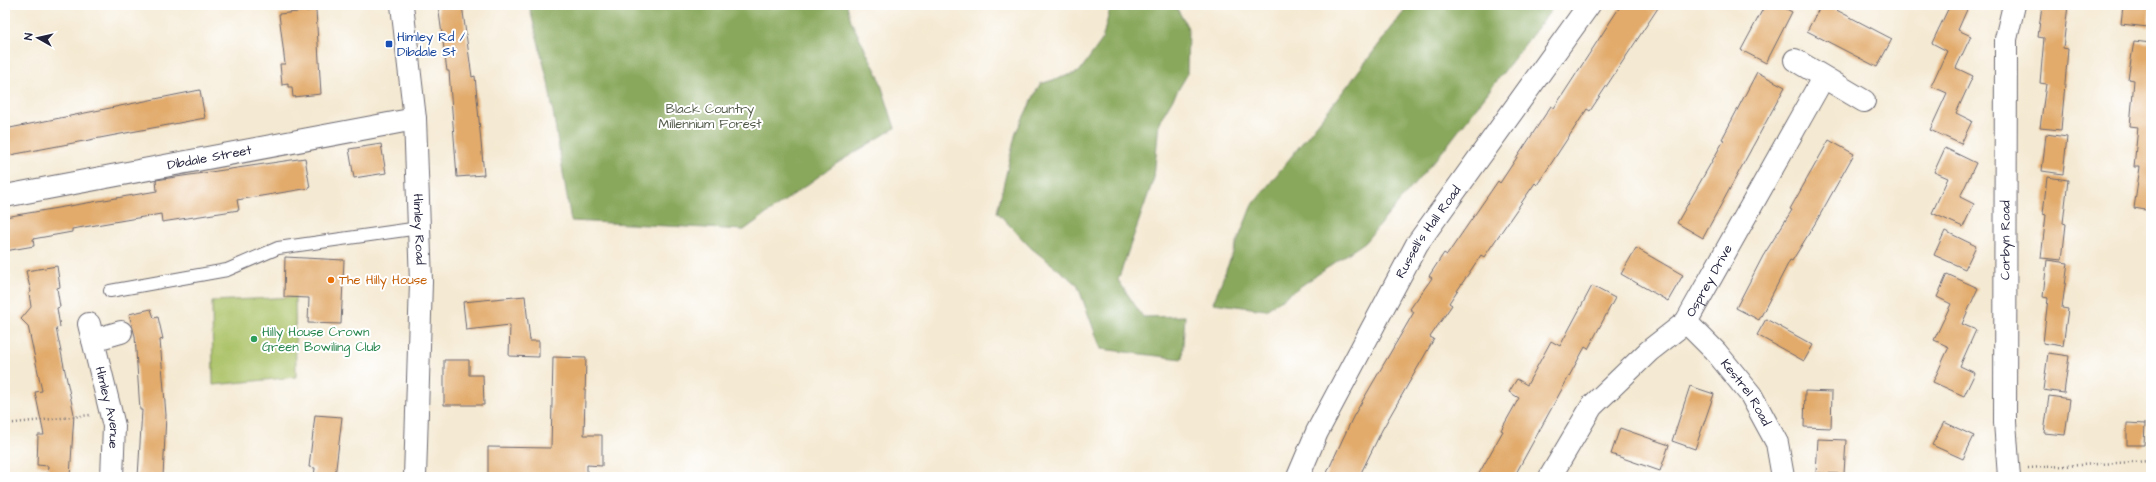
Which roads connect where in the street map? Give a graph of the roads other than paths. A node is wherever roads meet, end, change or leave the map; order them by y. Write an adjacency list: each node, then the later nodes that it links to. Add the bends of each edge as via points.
1 (402, 5): 7 (street, Himley Road)
2 (1589, 5): 16 (street, Russell's Hall Road, via 1417,244 1317,432)
3 (2014, 5): 13 (street, Corbyn Road, via 2006,39 2005,422)
4 (1795, 60): 5 (street)
5 (1823, 78): 6 (street); 11 (street, Osprey Drive)
6 (1864, 101)
7 (415, 119): 8 (street, Dibdale Street); 9 (street, Himley Road)
8 (5, 196)
9 (419, 228): 10 (lane, via 278,248 226,270); 15 (street, Himley Road, via 421,282)
10 (110, 291)
11 (1686, 322): 17 (street, Osprey Drive, via 1649,351 1592,406); 18 (street, Kestrel Road, via 1716,352 1751,396 1777,443)
12 (121, 332): 14 (street, Himley Avenue, via 91,332 114,426)
13 (2008, 473)
14 (112, 477)
15 (415, 477)
16 (1298, 477)
17 (1550, 477)
18 (1783, 477)

